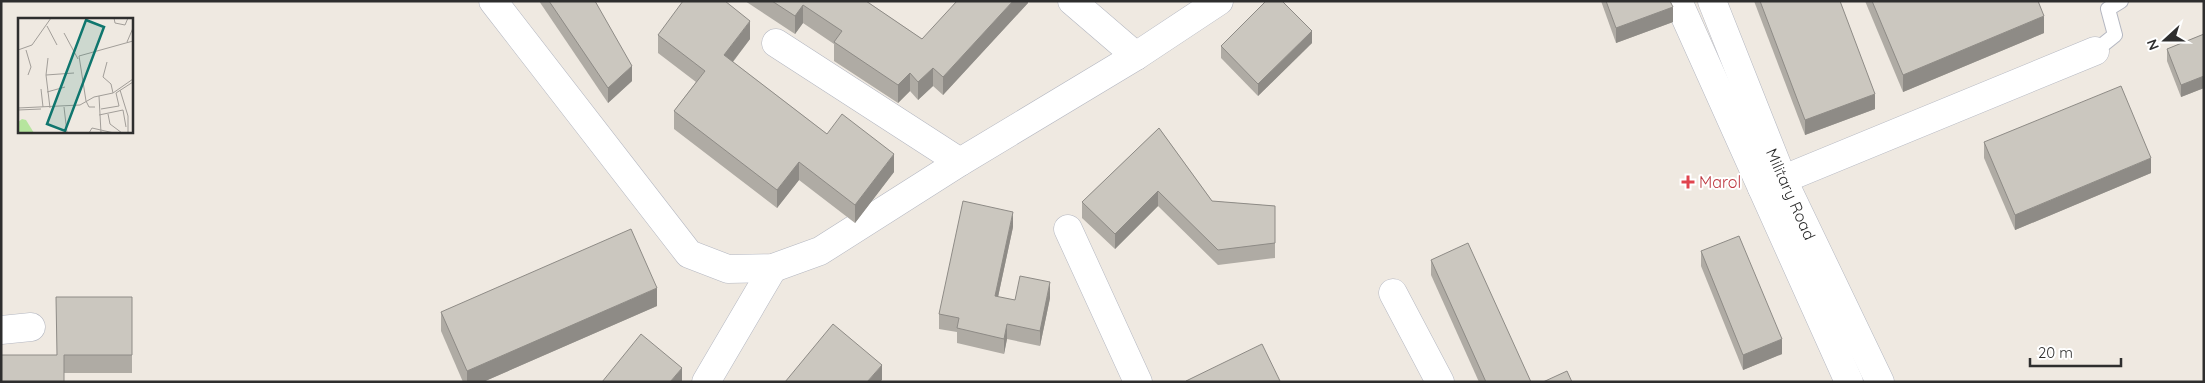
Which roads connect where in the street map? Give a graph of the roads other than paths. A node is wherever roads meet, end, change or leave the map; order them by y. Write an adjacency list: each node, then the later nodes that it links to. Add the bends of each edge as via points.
1 (493, 1): 13 (street, via 689,254 728,269)
2 (1072, 1): 9 (street)
3 (1218, 1): 9 (street)
4 (1678, 1): 11 (street)
5 (1712, 1): 11 (street, Military Road)
6 (2121, 1): 8 (lane, via 2108,9 2115,35)
7 (776, 43): 10 (street)
8 (2095, 51): 11 (street)
9 (1136, 56): 10 (street)
10 (960, 162): 13 (street, via 820,250)
11 (1773, 184): 16 (street, Military Road)
12 (1068, 229): 19 (street)
13 (773, 268): 18 (street)
14 (1394, 293): 20 (street)
15 (32, 326): 17 (street)
16 (1838, 326): 21 (street); 22 (street, Military Road)
17 (1, 330)
18 (706, 382)
19 (1138, 382)
20 (1440, 382)
21 (1849, 382)
22 (1880, 382)

